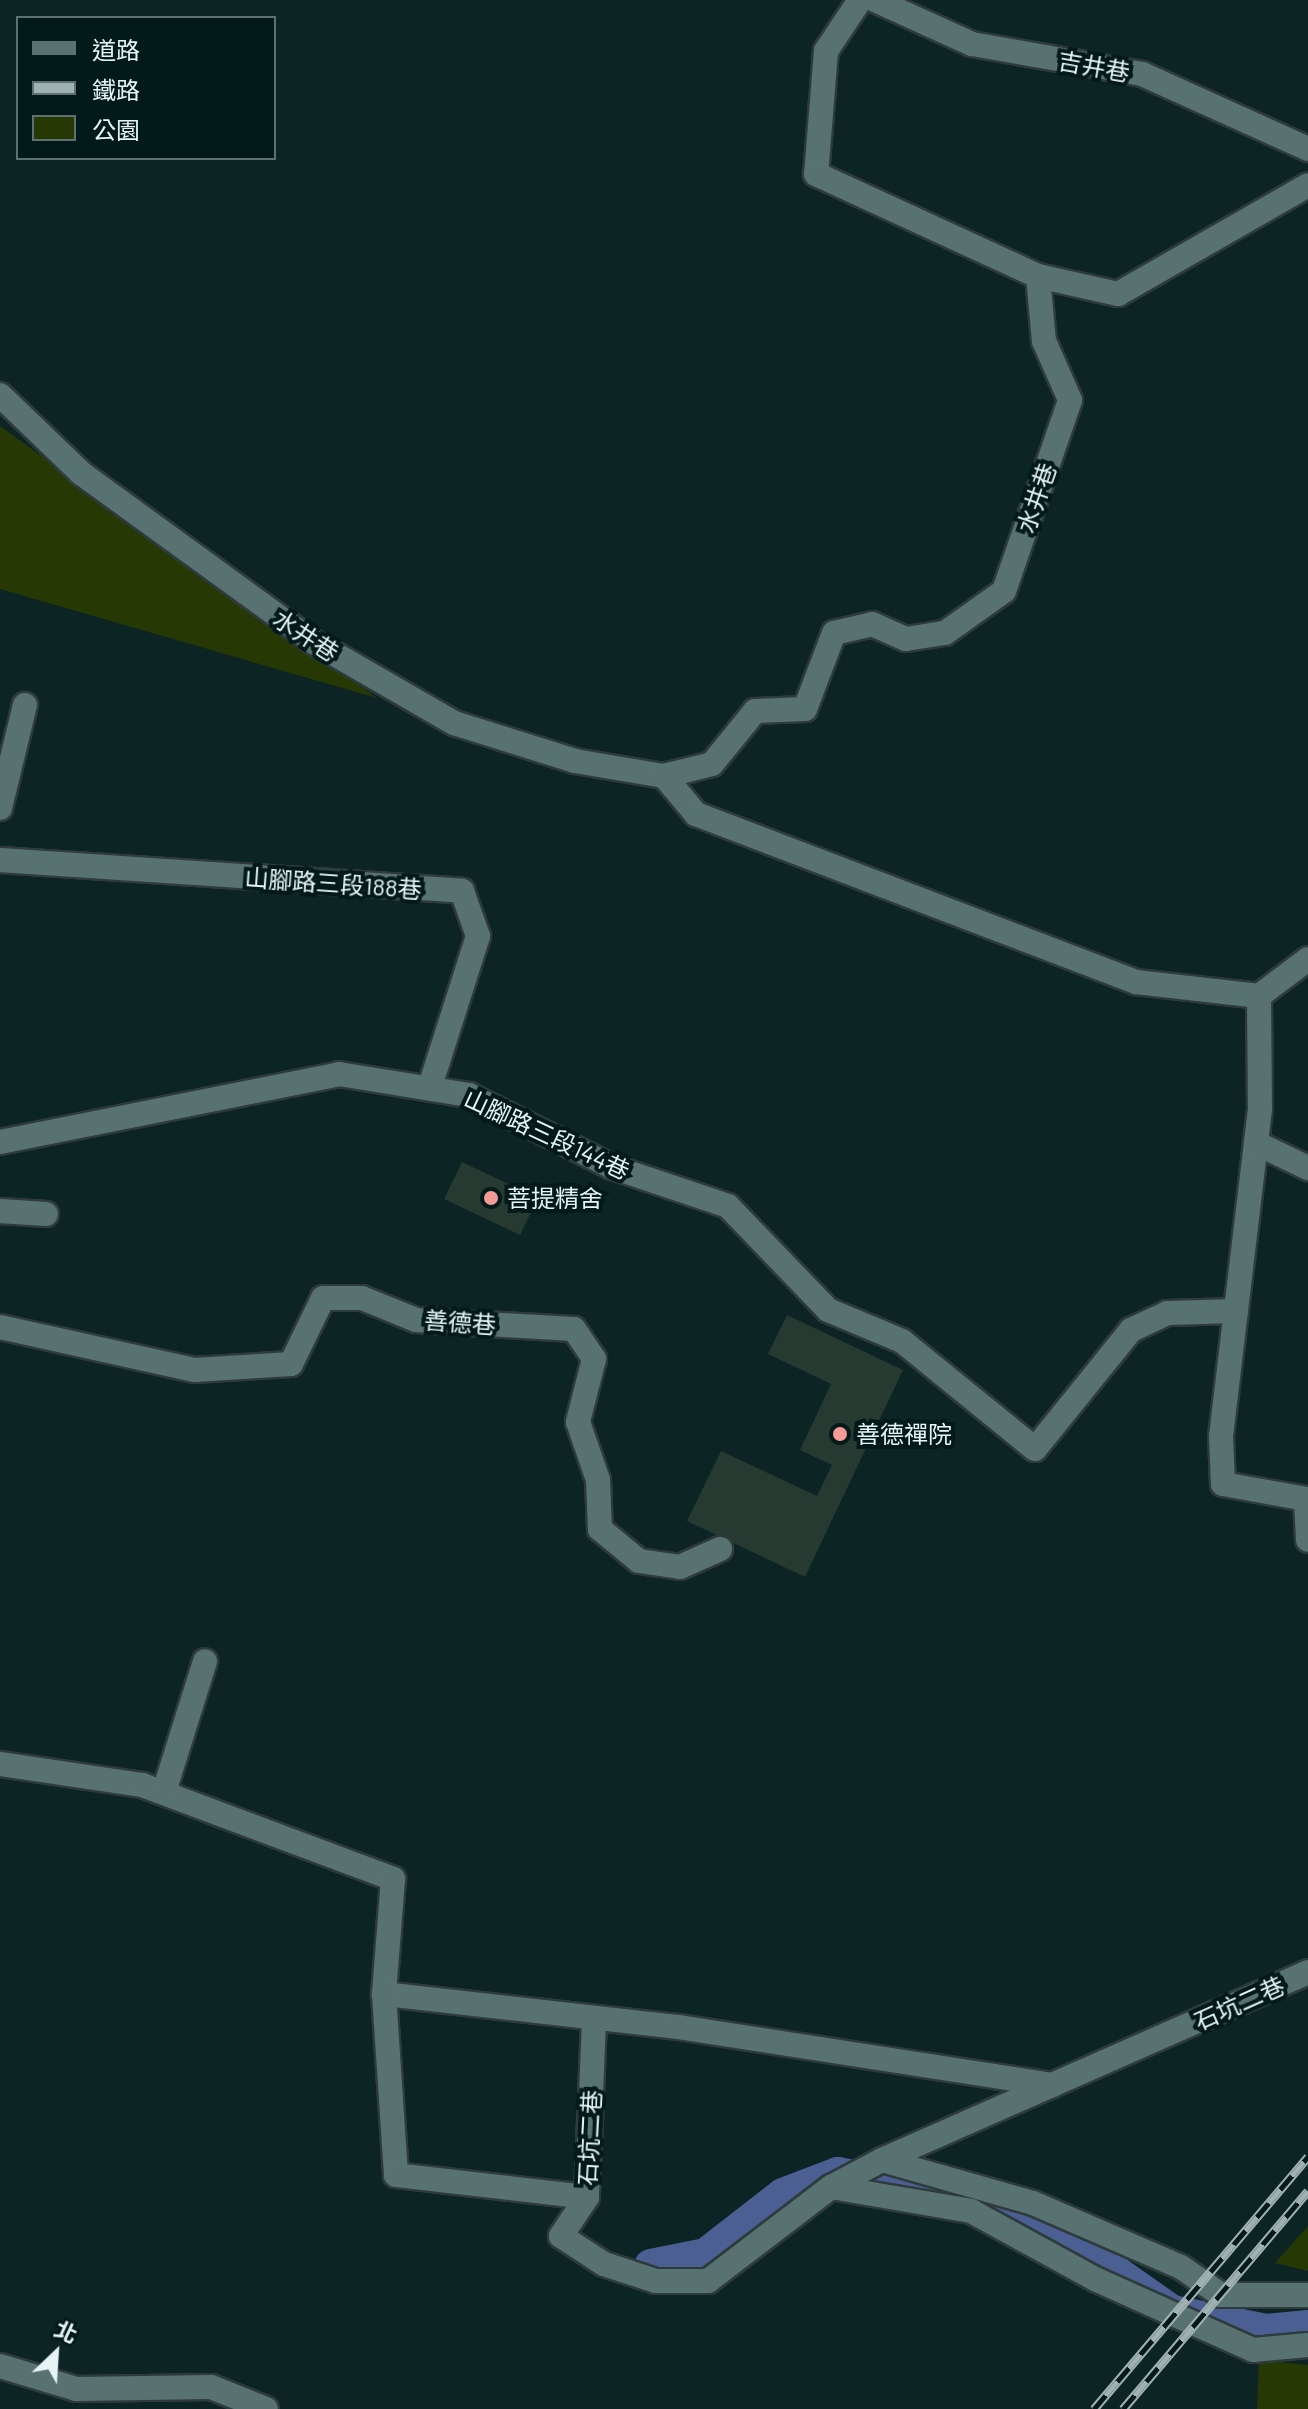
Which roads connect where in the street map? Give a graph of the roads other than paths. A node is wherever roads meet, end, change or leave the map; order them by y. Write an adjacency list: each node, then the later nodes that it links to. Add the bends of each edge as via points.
1 (860, 0): 5 (street, via 826,51 816,174)
2 (875, 0): 3 (street, 吉井巷, via 972,44 1142,74)
3 (1308, 149)
4 (1308, 185): 5 (street, via 1118,294)
5 (1038, 276): 8 (street, 水井巷, via 1044,341 1070,400 1004,591 945,633 906,639 872,624 834,633 805,709 755,711 712,764)
6 (0, 395): 8 (street, 水井巷, via 81,473 312,641 454,723 575,761)
7 (25, 705): 9 (street)
8 (664, 776): 12 (street, via 696,814 1136,982)
9 (0, 808)
10 (0, 860): 13 (street, 山腳路三段188巷, via 462,891 478,936)
11 (1308, 959): 12 (street)
12 (1259, 996): 15 (street)
13 (430, 1086): 14 (street, 山腳路三段144巷, via 339,1074); 19 (street, 山腳路三段144巷, via 469,1095 612,1167 728,1206 828,1310 902,1341 1035,1449 1131,1330 1167,1313)
14 (0, 1142)
15 (1256, 1143): 16 (street); 19 (street)
16 (1308, 1168)
17 (0, 1211): 18 (street)
18 (46, 1214)
19 (1236, 1311): 21 (street, via 1221,1437 1223,1484 1306,1499)
20 (0, 1327): 22 (street, 善德巷, via 194,1370 291,1364 323,1298 362,1298 416,1320 574,1329 594,1359 578,1422 598,1480 600,1529 639,1561 680,1567)
21 (1308, 1540)
22 (720, 1549)
23 (205, 1661): 25 (street)
24 (0, 1764): 25 (street)
25 (164, 1792): 27 (street, via 393,1879)
26 (1308, 1972): 29 (street, 石坑二巷)
27 (384, 1994): 28 (street); 32 (street, via 396,2175)
28 (594, 2020): 29 (street); 32 (street, 石坑二巷)
29 (1053, 2085): 30 (street, 石坑二巷)
30 (882, 2160): 31 (street, 石坑二巷); 33 (street, via 1033,2203 1181,2267 1221,2295)
31 (831, 2187): 32 (street, 石坑二巷, via 708,2281 656,2281 604,2264 561,2236); 34 (street, via 971,2211 1095,2279 1253,2350)
32 (587, 2197)
33 (1308, 2295)
34 (1308, 2345)
35 (0, 2366): 36 (street, via 76,2389 211,2387)
36 (266, 2409)

